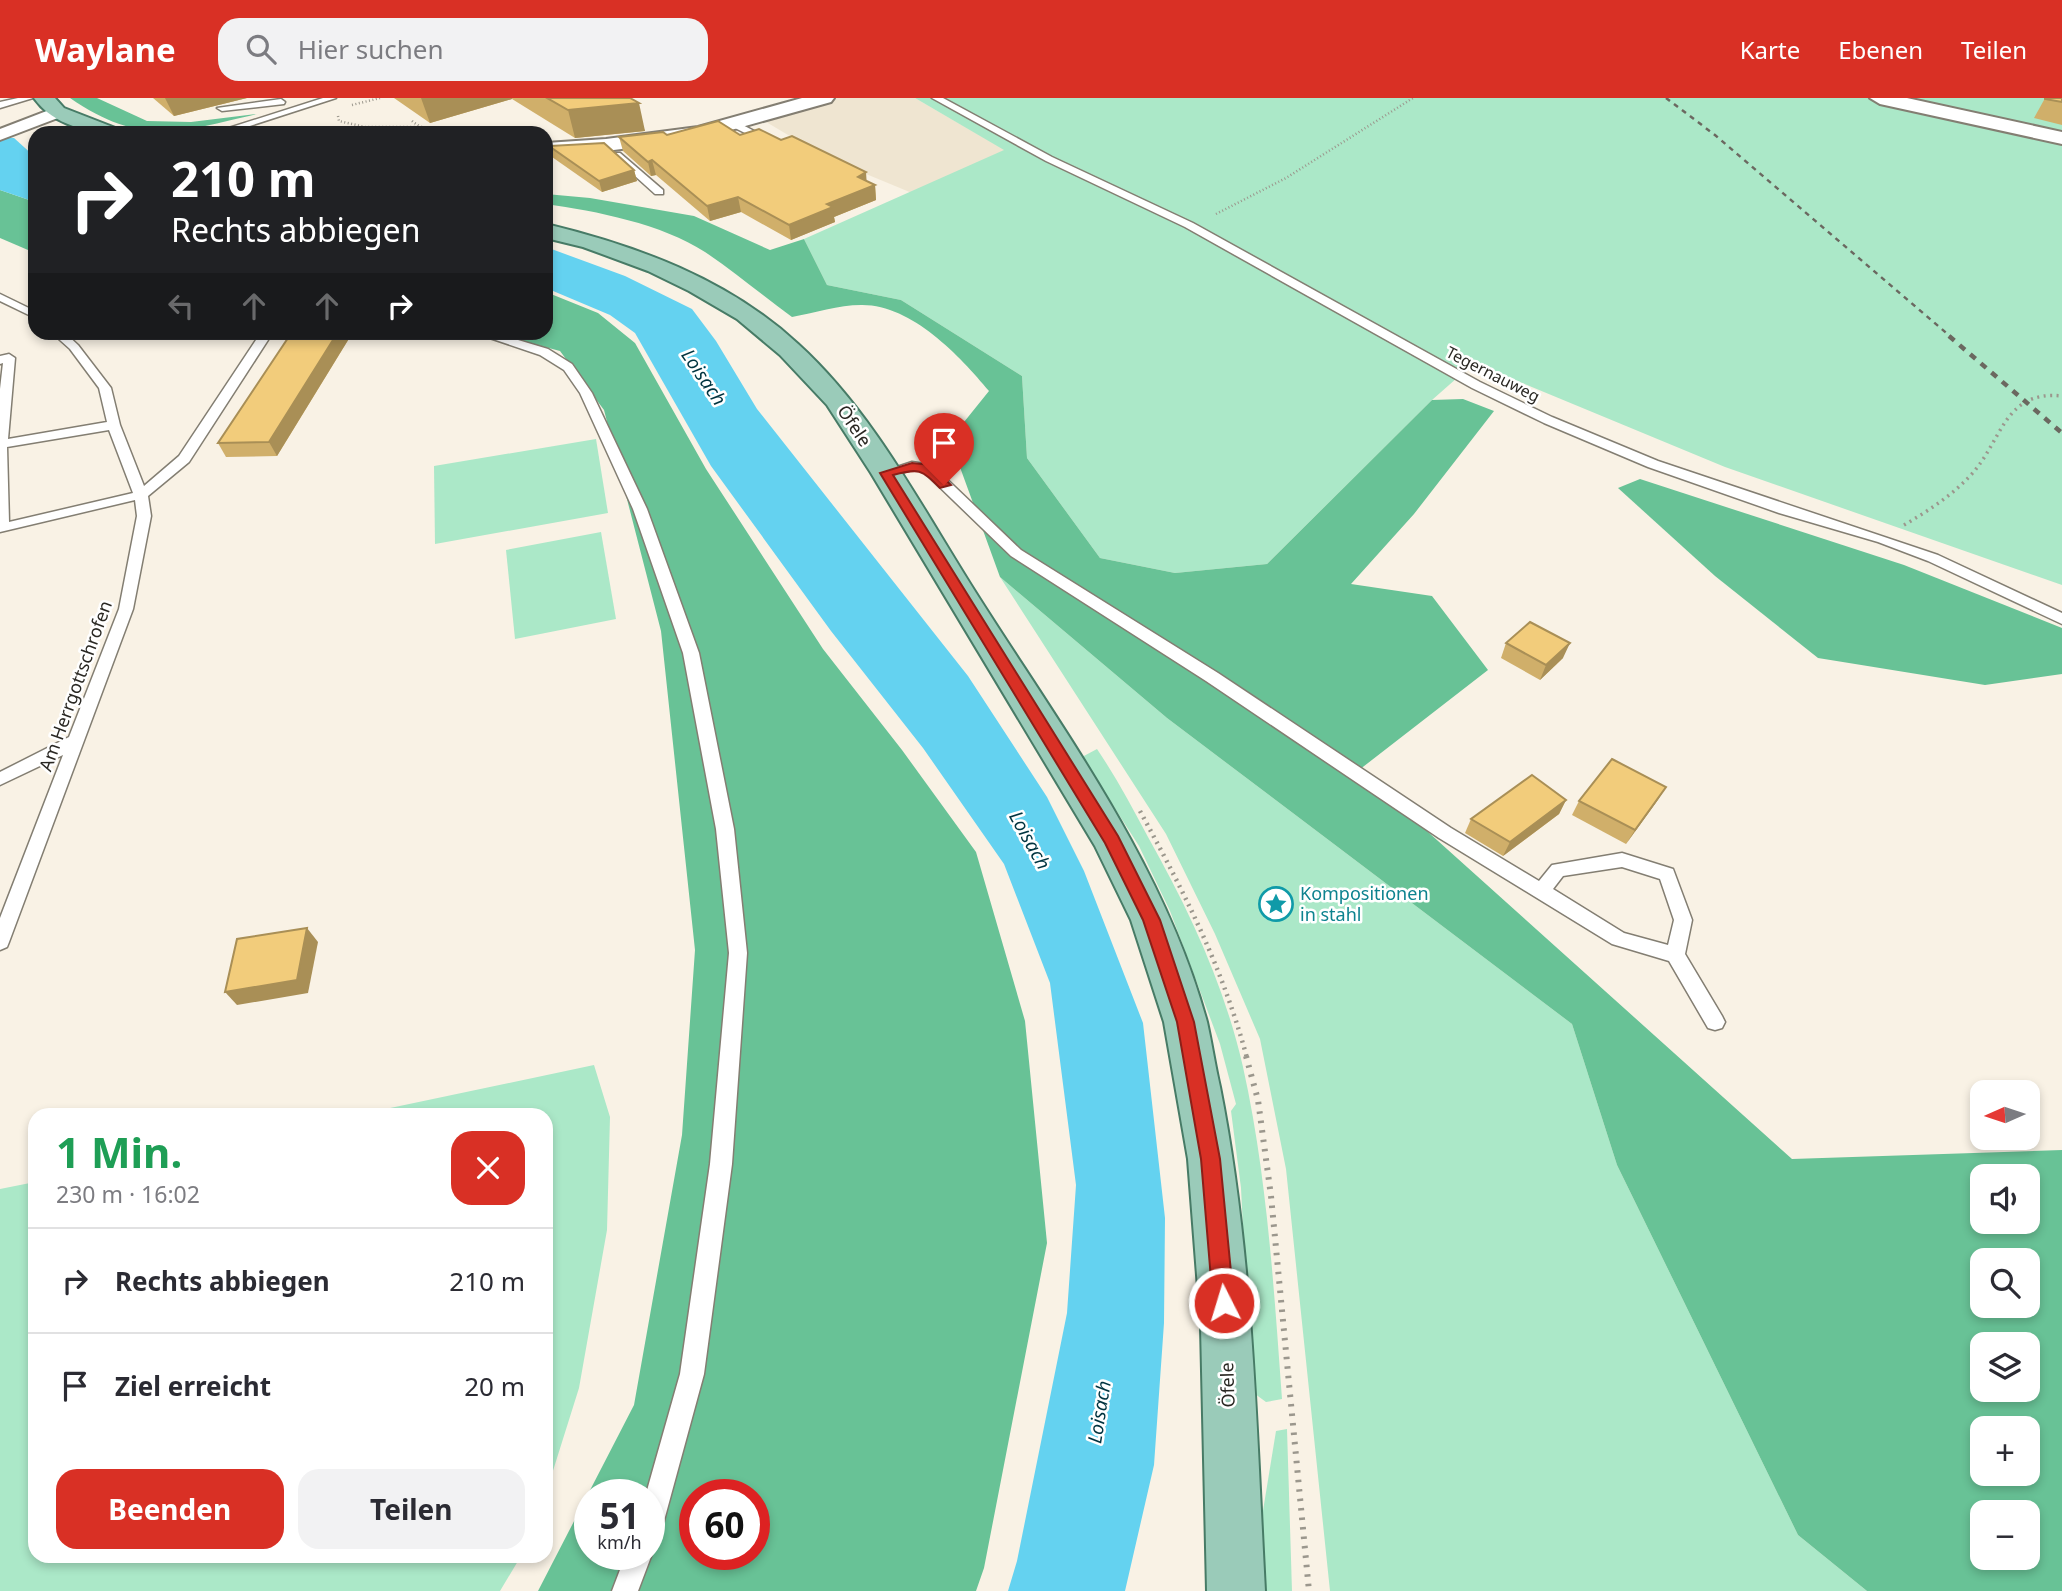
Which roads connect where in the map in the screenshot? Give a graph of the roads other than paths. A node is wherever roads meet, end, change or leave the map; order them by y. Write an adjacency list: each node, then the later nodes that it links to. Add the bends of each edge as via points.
1 (29, 98): 7 (lane)
2 (302, 98): 9 (lane)
3 (332, 98): 12 (lane)
4 (824, 98): 10 (street)
5 (936, 98): 30 (lane, Tegernauweg, via 1049,159 1189,225 1475,385 1548,420 1666,469 1933,558)
6 (1880, 98): 14 (street)
7 (0, 105)
8 (50, 105): 11 (main road); 13 (street)
9 (222, 108)
10 (734, 124): 15 (street); 17 (lane)
11 (96, 126)
12 (241, 126)
13 (8, 131)
14 (2062, 138)
15 (606, 145): 16 (street); 18 (lane)
16 (553, 149)
17 (788, 150)
18 (659, 192)
19 (553, 233): 28 (main road, Öfele, via 656,266 746,314 789,349 837,400)
20 (0, 297): 21 (lane)
21 (28, 310)
22 (66, 340): 26 (lane, Am Herrgottschrofen, via 105,388)
23 (262, 340): 29 (lane, via 184,459)
24 (504, 340): 37 (lane, via 544,352 568,367 586,393 640,509 691,653 725,829 737,953 721,1164 692,1374)
25 (0, 360): 27 (lane, via 9,358)
26 (114, 425): 27 (lane); 29 (lane, Am Herrgottschrofen)
27 (1, 444): 29 (lane, via 2,528)
28 (886, 473): 33 (lane, via 912,466 926,468 1016,553); 40 (main road, Öfele, via 1112,841 1151,920 1185,1022 1211,1159 1225,1314)
29 (141, 495): 31 (lane, Am Herrgottschrofen, via 144,516 126,609)
30 (2062, 619)
31 (78, 740): 32 (lane); 34 (lane, Am Herrgottschrofen)
32 (0, 779)
33 (1541, 891): 35 (lane, via 1619,939); 35 (lane, via 1558,870 1622,860 1667,874 1683,920)
34 (0, 942)
35 (1675, 955): 36 (lane)
36 (1715, 1022)
37 (663, 1479)
38 (633, 1570): 39 (lane)
39 (625, 1591)
40 (1236, 1591)

